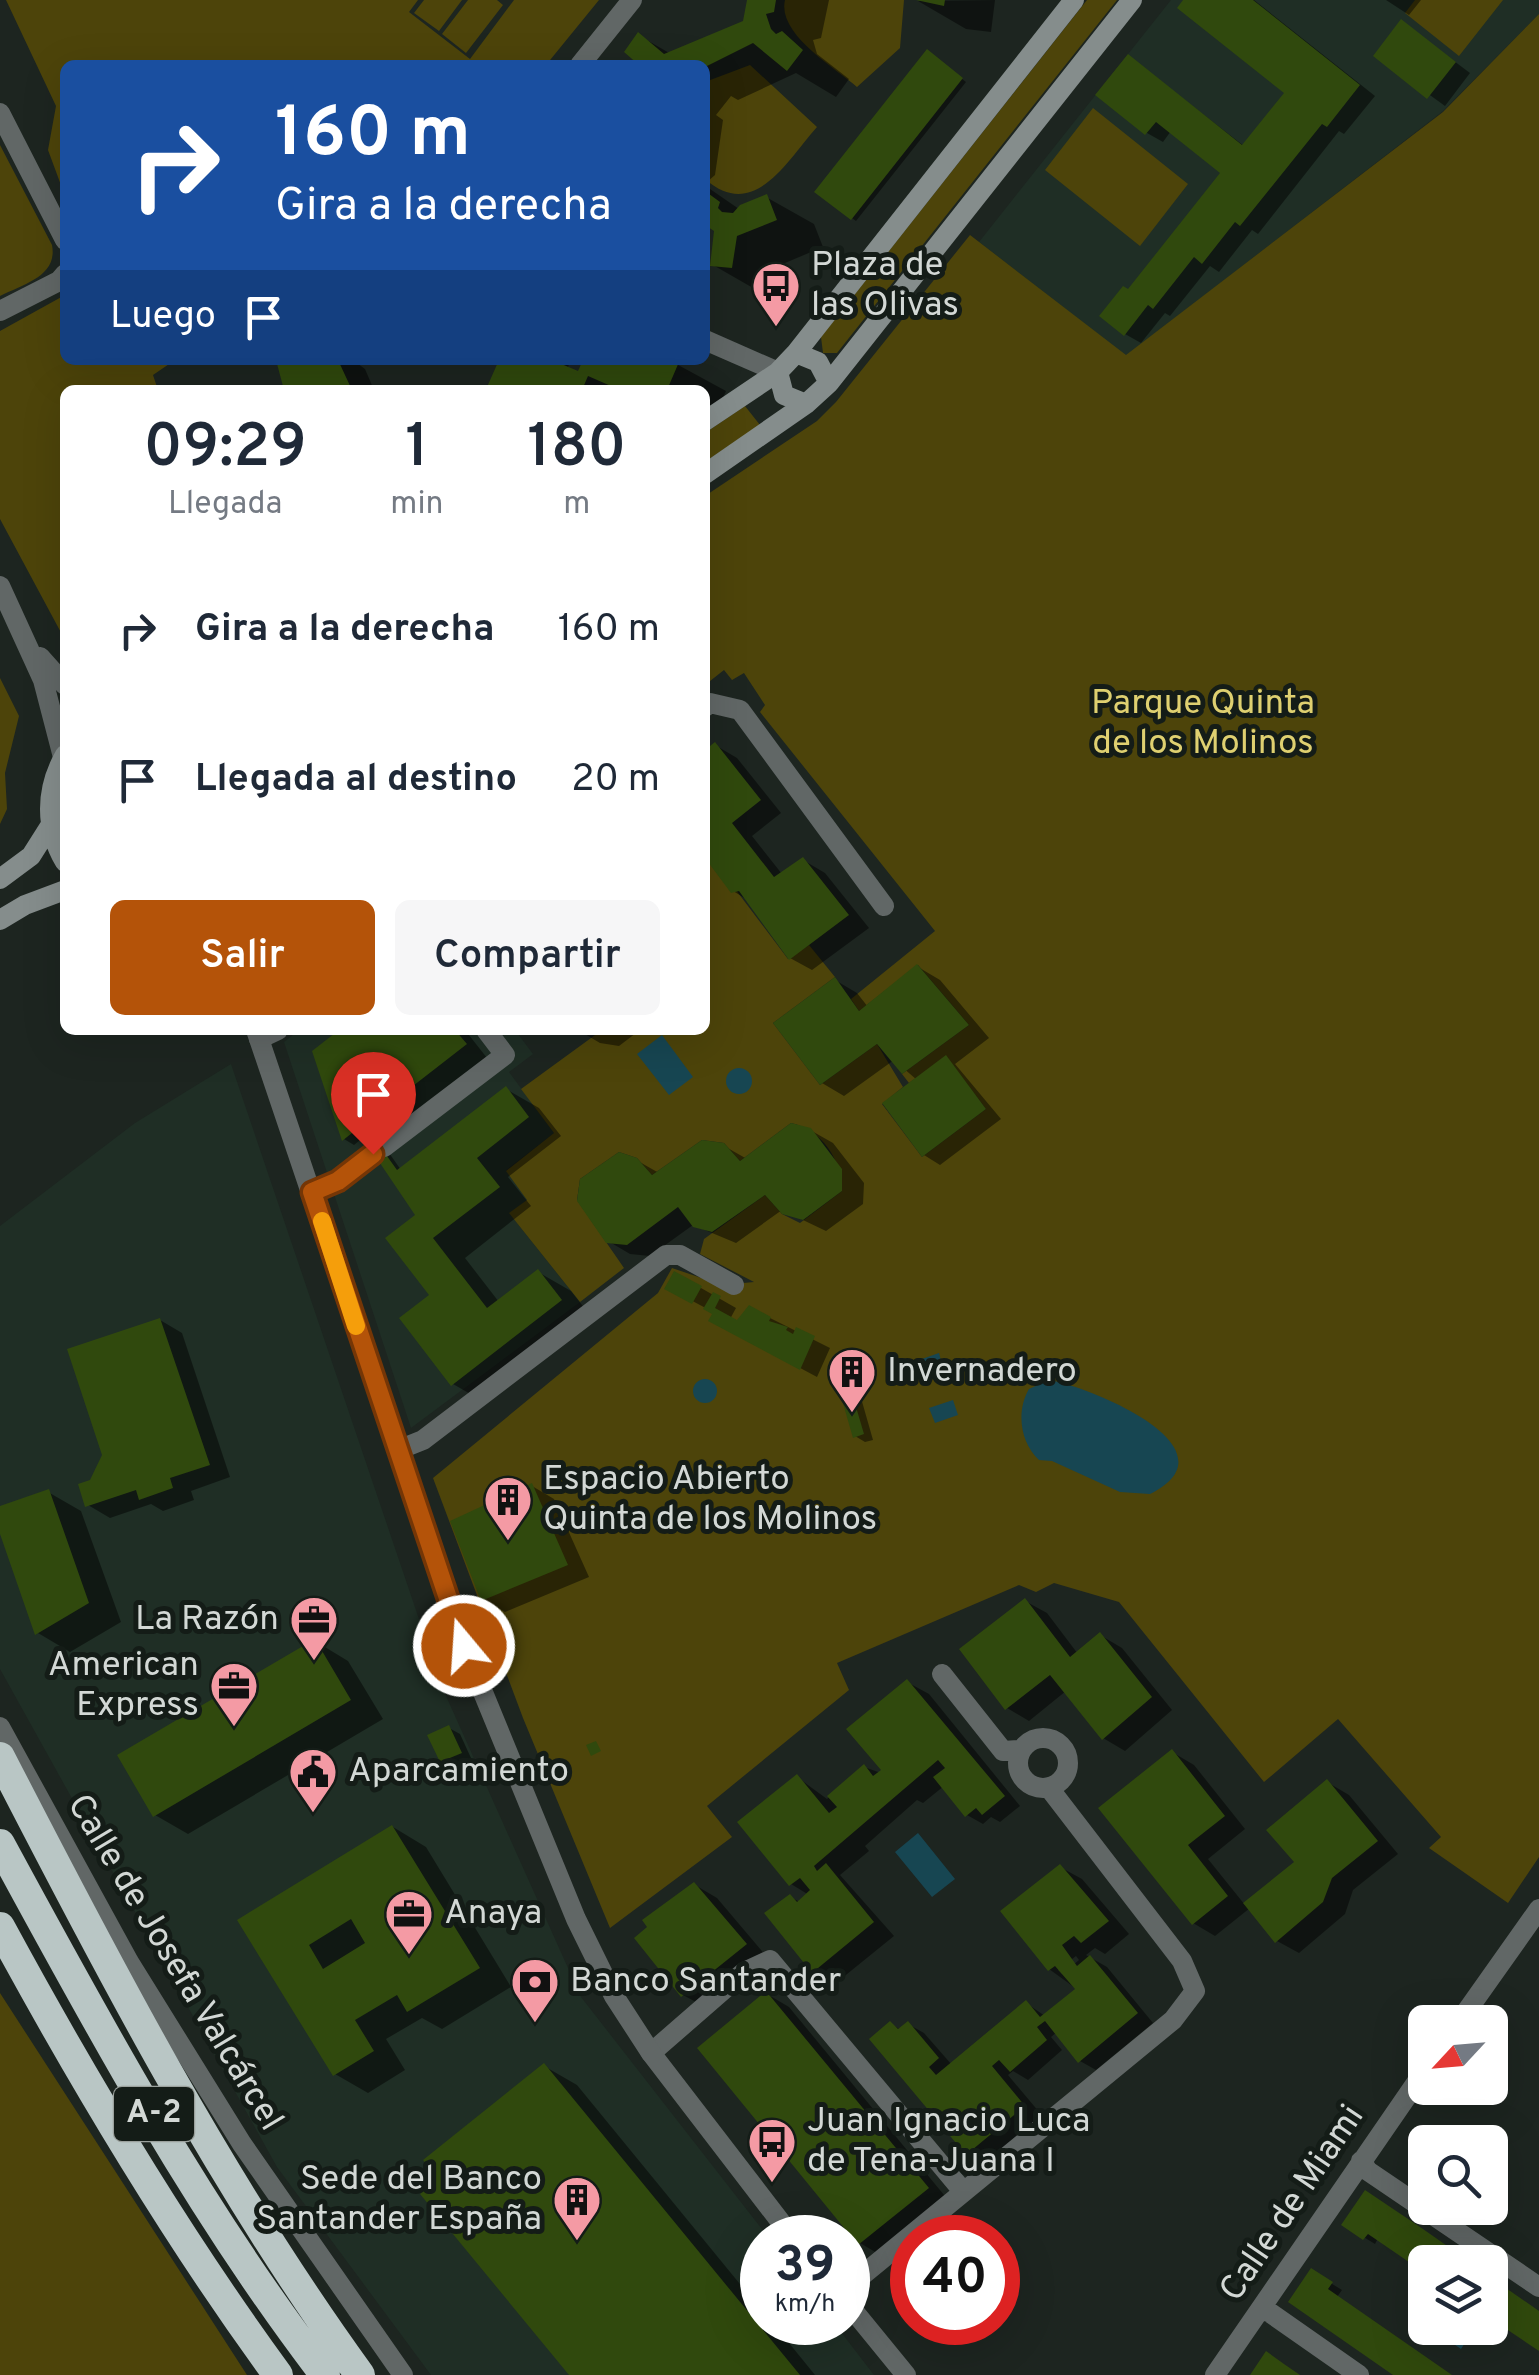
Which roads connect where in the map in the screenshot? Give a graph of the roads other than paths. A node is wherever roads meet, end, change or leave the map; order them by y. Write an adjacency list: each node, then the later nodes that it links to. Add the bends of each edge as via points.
1 (632, 0): 4 (street)
2 (1074, 0): 10 (main road)
3 (1132, 0): 12 (main road)
4 (584, 60)
5 (0, 113): 6 (street)
6 (60, 230)
7 (60, 280): 8 (street)
8 (0, 311)
9 (710, 342): 11 (street)
10 (796, 353): 11 (main road); 12 (main road, via 818,362)
11 (778, 372): 13 (main road, via 784,395); 14 (main road)
12 (829, 383): 13 (main road)
13 (806, 404): 15 (main road)
14 (710, 418)
15 (710, 471)
16 (0, 586): 17 (street)
17 (23, 633): 18 (street); 20 (street)
18 (60, 679)
19 (710, 703): 26 (street, via 740,710)
20 (60, 740)
21 (60, 768): 22 (main road)
22 (50, 826): 23 (main road); 24 (main road, via 30,856)
23 (60, 850)
24 (0, 880)
25 (60, 892): 27 (main road)
26 (884, 906)
27 (0, 920)
28 (265, 1035): 30 (street)
29 (490, 1035): 30 (street, via 505,1055 338,1181)
30 (312, 1192): 32 (street)
31 (734, 1285): 32 (street, via 680,1255 666,1256 422,1440)
32 (398, 1450): 43 (street, via 512,1768 591,1950)
33 (942, 1674): 35 (street, via 1003,1751)
34 (0, 1727): 56 (street, Calle de Josefa Valcárcel, via 129,1962 242,2144)
35 (1020, 1750): 37 (street, via 1020,1775 1032,1786); 37 (street, via 1040,1738 1063,1747 1067,1771)
36 (0, 1757): 55 (highway, via 193,2115)
37 (1050, 1788): 47 (street, via 1182,1960 1195,1991 1173,2020)
38 (0, 1844): 54 (highway, A-2, via 81,1994 232,2242)
39 (1539, 1909): 42 (street)
40 (0, 1927): 44 (highway, A-2)
41 (0, 1970): 44 (highway)
42 (1470, 2005)
43 (650, 2053): 47 (street, via 744,1972 770,1960); 48 (street)
44 (74, 2064): 53 (highway, A-2)
45 (1408, 2094): 46 (street, Calle de Miami)
46 (1361, 2161): 50 (street); 51 (street, Calle de Miami)
47 (962, 2190): 49 (street)
48 (775, 2215)
49 (870, 2268)
50 (1539, 2287)
51 (1260, 2310): 58 (street, Calle de Miami); 59 (street)
52 (870, 2331): 57 (street)
53 (278, 2375)
54 (325, 2375)
55 (360, 2375)
56 (403, 2375)
57 (906, 2375)
58 (1216, 2375)
59 (1359, 2375)

